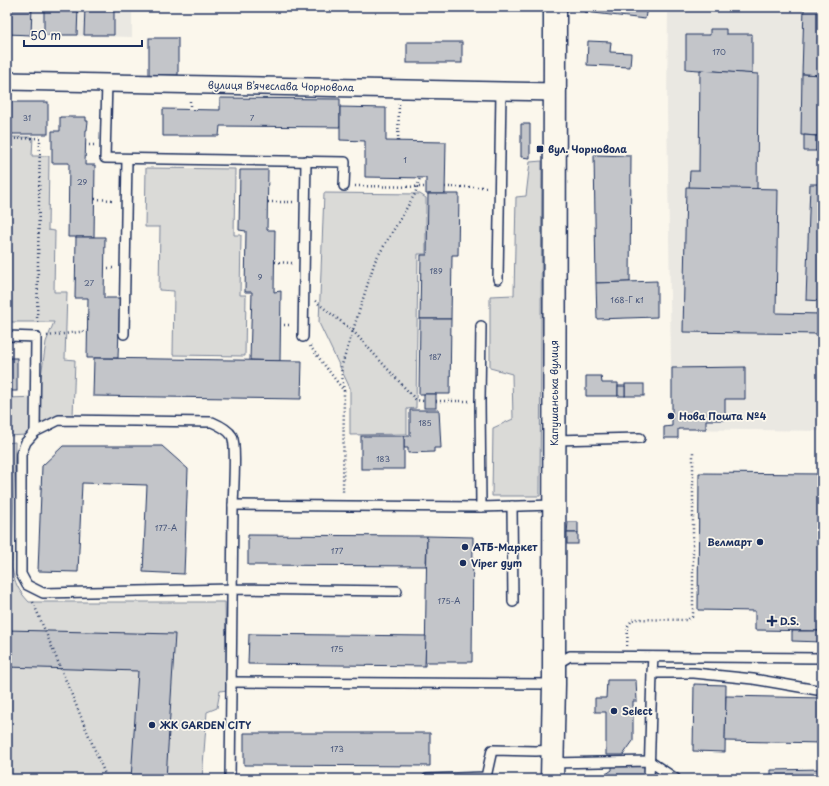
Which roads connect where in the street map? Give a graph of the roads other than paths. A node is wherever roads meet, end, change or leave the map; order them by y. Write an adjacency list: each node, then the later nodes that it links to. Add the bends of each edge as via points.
1 (555, 7): 5 (street, Капушанська вулиця)
2 (7, 81): 3 (street, вулиця Вʼячеслава Чорновола)
3 (107, 82): 4 (street, вулиця Вʼячеслава Чорновола); 6 (lane, via 105,158)
4 (501, 91): 5 (street, вулиця Вʼячеслава Чорновола); 9 (lane)
5 (555, 92): 16 (street, Капушанська вулиця)
6 (127, 159): 7 (lane); 11 (lane)
7 (306, 161): 8 (lane, via 345,162); 13 (lane)
8 (344, 186)
9 (498, 279)
10 (481, 326): 20 (lane)
11 (124, 334)
12 (7, 336): 14 (lane, via 36,337)
13 (303, 336)
14 (35, 432): 18 (lane, via 59,420 212,422 232,436); 21 (lane, via 26,442 21,454 21,574 27,586 43,593)
15 (640, 438): 16 (lane)
16 (554, 440): 17 (street, Капушанська вулиця)
17 (554, 505): 19 (lane); 27 (street, Капушанська вулиця)
18 (233, 506): 20 (lane); 21 (lane)
19 (512, 506): 20 (lane); 23 (lane)
20 (481, 507)
21 (232, 590): 22 (lane); 28 (lane)
22 (397, 591)
23 (513, 602)
24 (653, 657): 25 (lane); 26 (lane); 27 (lane, via 570,656)
25 (822, 658)
26 (652, 672): 29 (lane, via 754,678); 30 (lane)
27 (554, 675): 28 (lane); 31 (street, Капушанська вулиця)
28 (231, 682): 33 (lane)
29 (817, 690)
30 (649, 761): 31 (lane); 35 (lane); 36 (lane)
31 (552, 764): 32 (lane, via 536,751 492,750)
32 (486, 778): 34 (lane)
33 (230, 779)
34 (427, 779)
35 (649, 779)
36 (676, 779)

